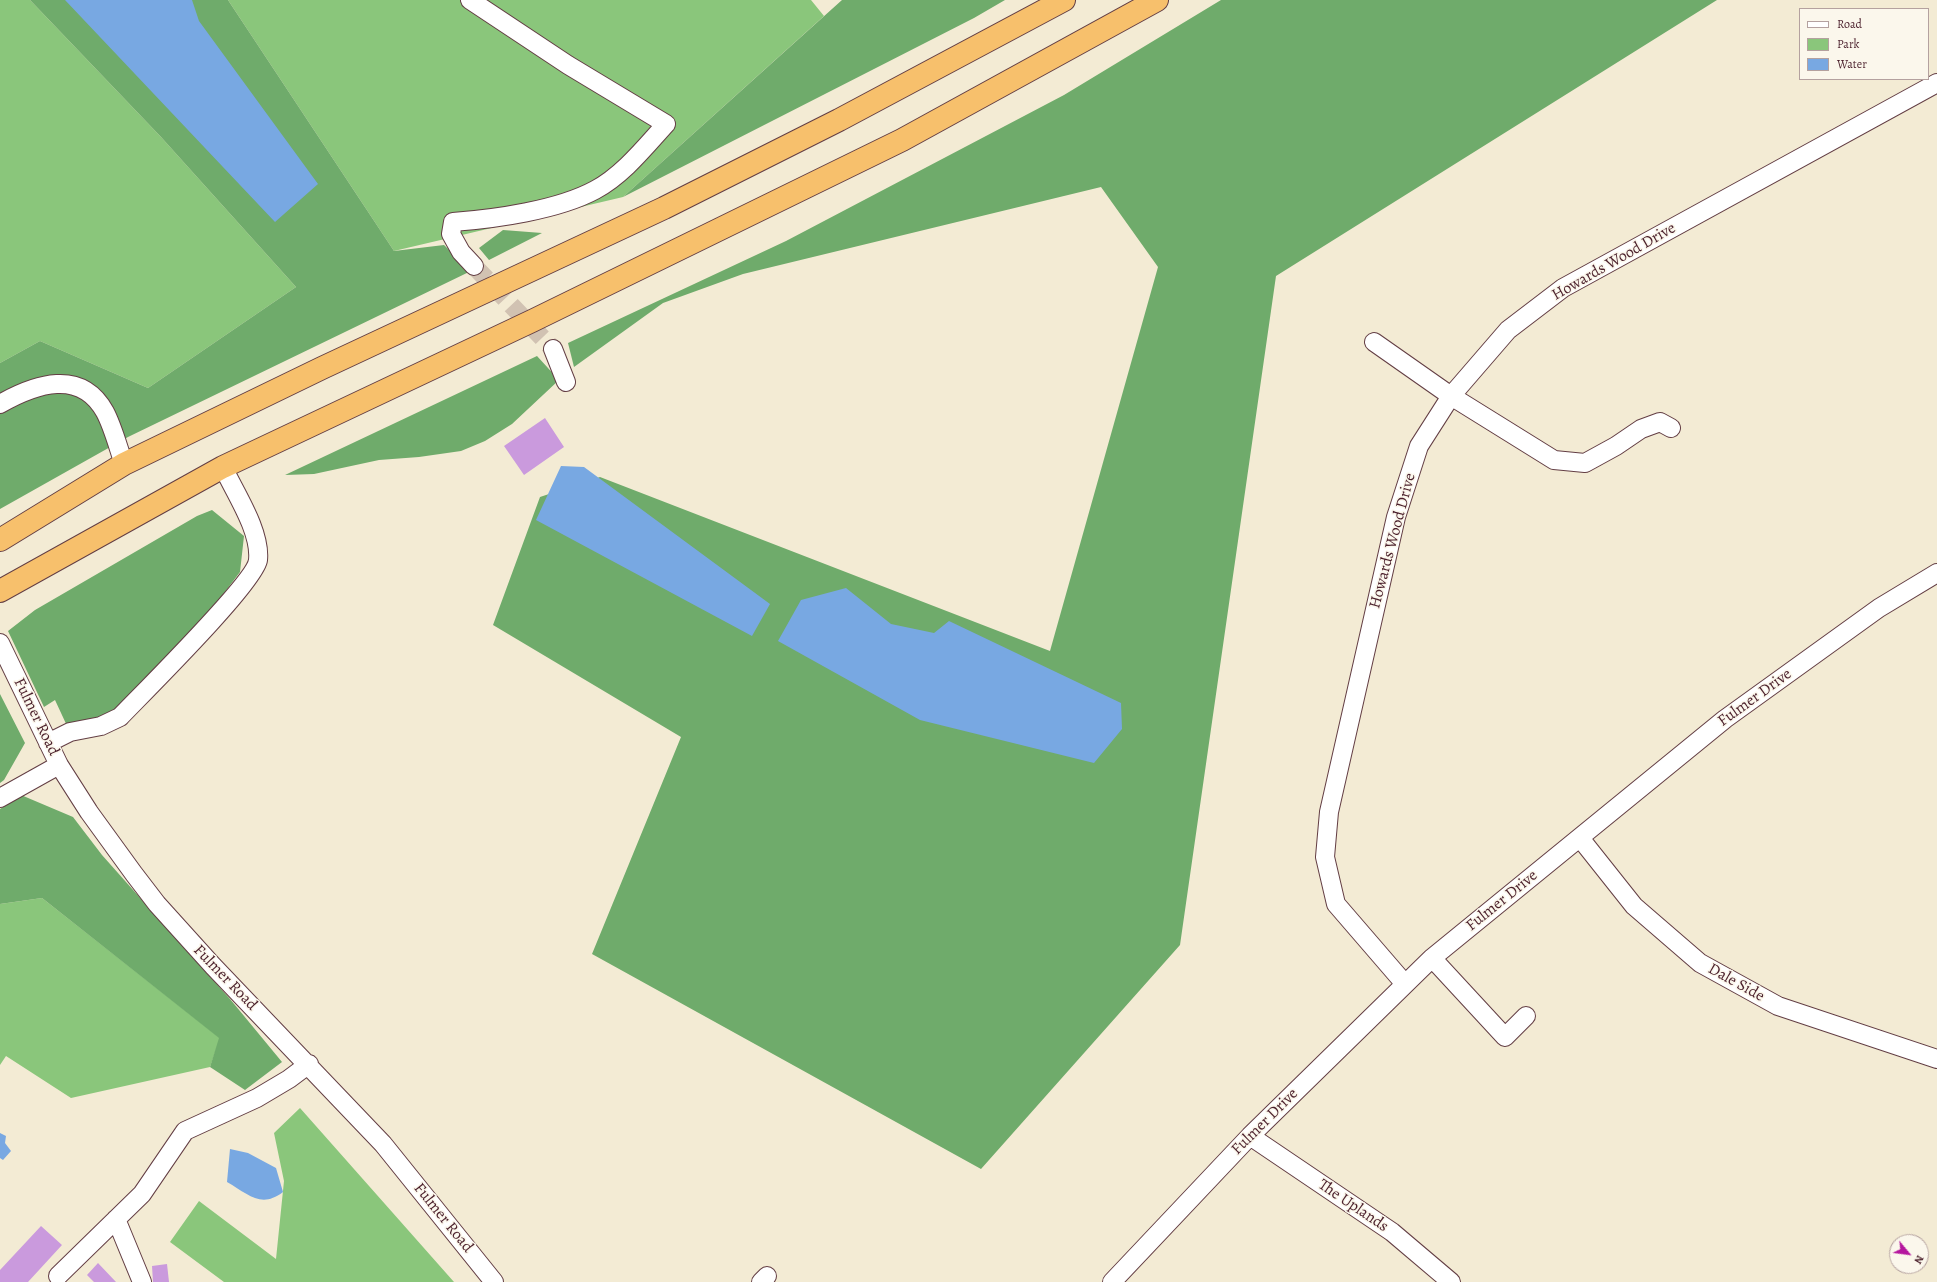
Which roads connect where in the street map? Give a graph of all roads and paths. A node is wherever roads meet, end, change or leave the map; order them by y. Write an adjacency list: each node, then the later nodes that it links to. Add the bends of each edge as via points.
1 (470, 0): 5 (street, via 568,65 666,124 621,171 596,190 567,202 489,219 453,222 451,234 461,252)
2 (1064, 0): 12 (highway, via 839,120 664,208)
3 (1157, 0): 13 (highway, via 902,140)
4 (1937, 83): 9 (street, Howards Wood Drive, via 1563,288 1508,330)
5 (474, 266)
6 (1374, 342): 9 (street)
7 (553, 349): 8 (street)
8 (566, 382)
9 (1451, 396): 11 (street, via 1554,460 1585,463 1641,429 1660,422); 23 (street, Howards Wood Drive, via 1419,446 1396,517 1329,812 1325,857 1336,904)
10 (0, 404): 12 (street, via 27,390 44,385 56,384 87,390 105,412)
11 (1671, 428)
12 (124, 464): 14 (highway)
13 (223, 467): 16 (highway); 18 (street, via 256,536 258,561 243,587 120,717 101,726 70,732)
14 (0, 540)
15 (1937, 573): 21 (street, Fulmer Drive, via 1879,608 1725,719)
16 (0, 591)
17 (0, 643): 18 (street, Fulmer Road)
18 (48, 743): 19 (street, Fulmer Road)
19 (59, 765): 20 (street); 26 (street, Fulmer Road, via 89,812 157,904 213,966)
20 (0, 798)
21 (1580, 838): 22 (street, Fulmer Drive); 25 (street, Dale Side, via 1634,906 1700,963 1778,1006)
22 (1432, 958): 23 (street, Fulmer Drive); 24 (street, via 1505,1037)
23 (1405, 984): 27 (street, Fulmer Drive)
24 (1526, 1016)
25 (1937, 1059)
26 (309, 1064): 28 (street, via 257,1098 185,1131 142,1194); 31 (street, Fulmer Road, via 383,1144)
27 (1250, 1136): 32 (street, Fulmer Drive); 33 (street, The Uplands, via 1392,1232)
28 (116, 1219): 29 (street); 30 (street)
29 (58, 1276)
30 (142, 1282)
31 (494, 1282)
32 (1112, 1282)
33 (1451, 1282)

